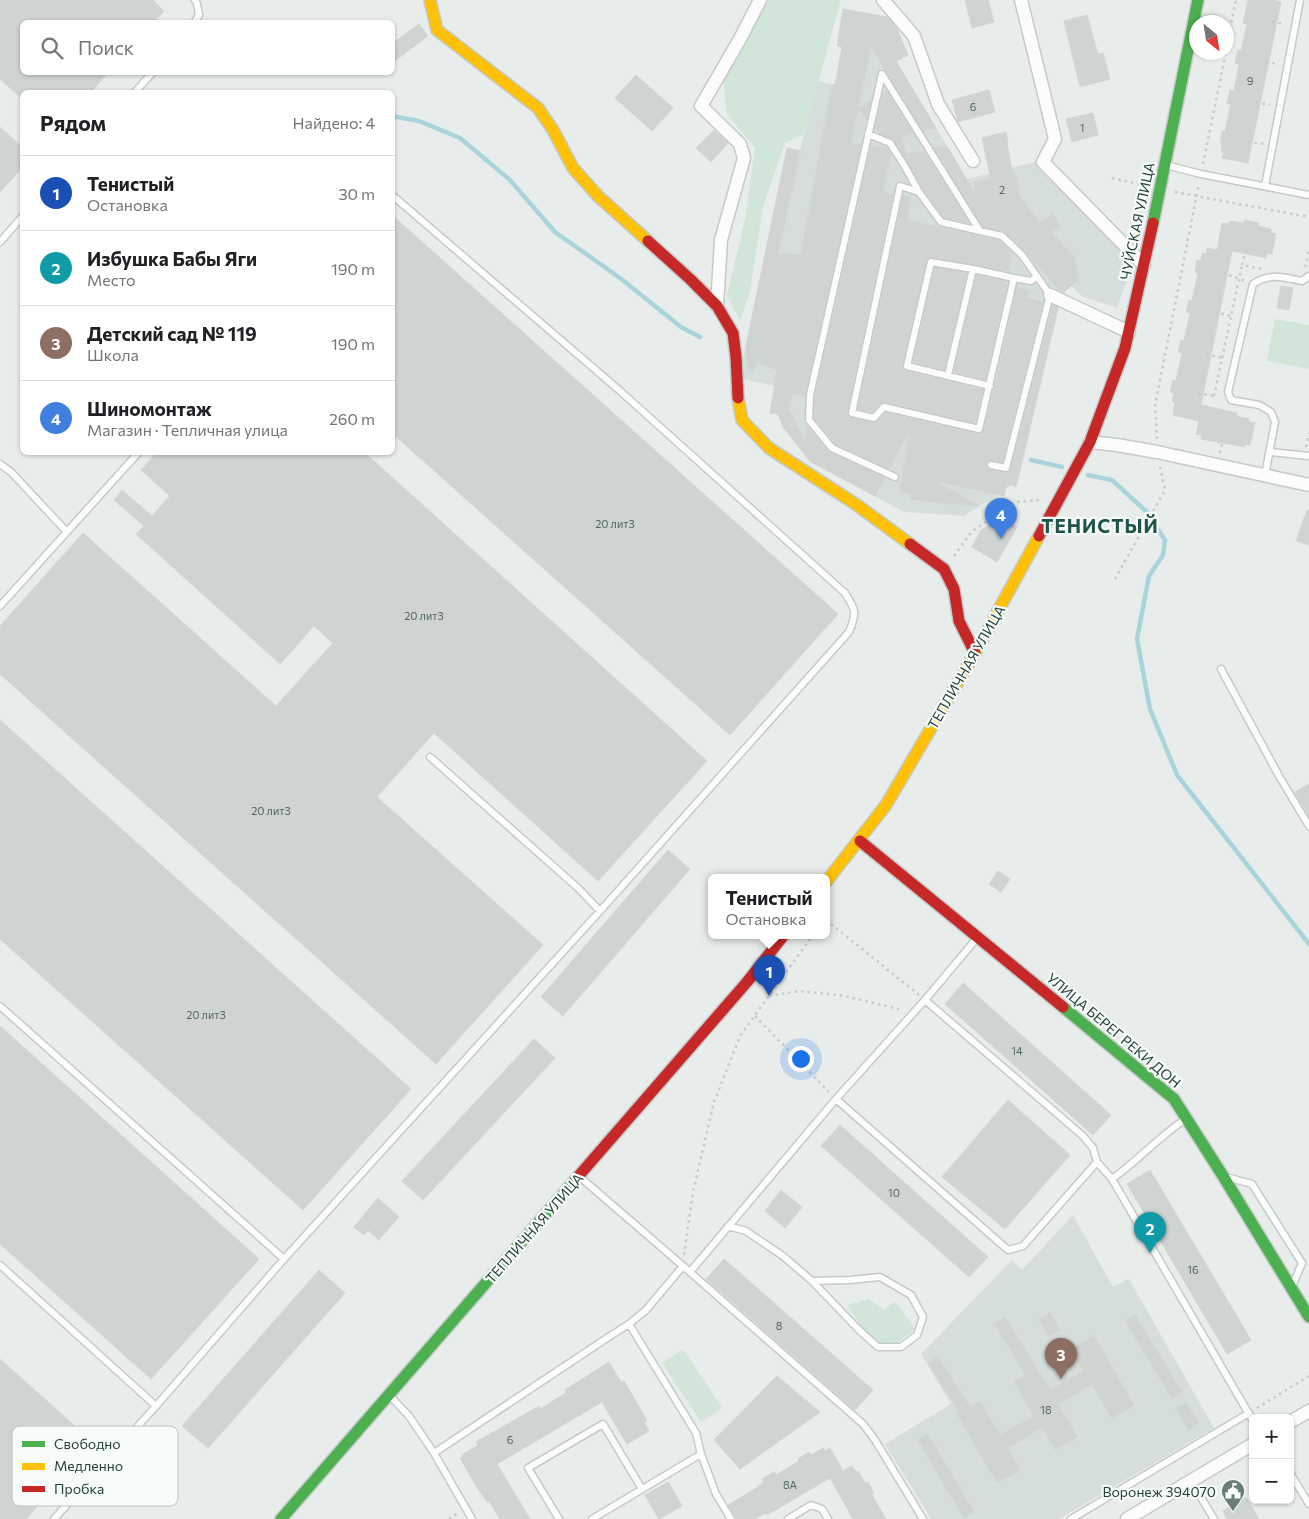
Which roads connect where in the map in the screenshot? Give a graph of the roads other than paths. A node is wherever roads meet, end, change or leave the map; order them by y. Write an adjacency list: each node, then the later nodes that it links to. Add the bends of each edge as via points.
1 (195, 0): 8 (lane, via 199,15)
2 (430, 0): 27 (street, via 437,30 538,108 573,168 598,196)
3 (760, 0): 27 (street, via 701,106 740,144 744,158 721,240)
4 (883, 0): 12 (street, via 914,36 938,104)
5 (1021, 0): 21 (street, via 1055,139 1043,162)
6 (1198, 0): 13 (street, ЧУЙСКАЯ УЛИЦА)
7 (1300, 0): 14 (lane)
8 (196, 20)
9 (150, 75): 10 (lane)
10 (137, 90)
11 (868, 134): 15 (lane, via 890,143); 19 (lane, via 882,74); 38 (lane, via 810,395 809,420 832,448)
12 (973, 161)
13 (1164, 164): 14 (lane); 21 (street, ЧУЙСКАЯ УЛИЦА)
14 (1265, 186): 16 (lane)
15 (919, 192): 19 (lane, via 941,222); 30 (lane, via 900,186 852,413 874,418 884,407 979,429)
16 (1309, 195)
17 (395, 198): 48 (lane, via 619,390 845,593 854,607 854,620 849,632)
18 (20, 219): 20 (lane)
19 (980, 231): 23 (lane, via 1002,236 1022,255)
20 (0, 242)
21 (1144, 266): 28 (street, ЧУЙСКАЯ УЛИЦА)
22 (973, 269): 25 (lane); 29 (lane); 29 (lane, via 931,262 907,366)
23 (1037, 276): 25 (lane, via 1031,281); 26 (lane)
24 (1309, 276): 32 (lane, via 1302,281 1272,276 1253,284 1244,319 1228,392 1232,400 1259,405 1271,412 1275,422)
25 (1014, 278): 30 (lane)
26 (1050, 295): 28 (street); 36 (lane, via 1006,468)
27 (717, 306): 42 (street, via 733,333 742,420 769,448 857,505 944,569 954,590 959,620)
28 (1128, 332): 31 (street, ЧУЙСКАЯ УЛИЦА)
29 (948, 375): 30 (lane)
30 (990, 386)
31 (1090, 442): 37 (street, via 1157,452); 42 (street, ТЕПЛИЧНАЯ УЛИЦА)
32 (1270, 452): 34 (lane); 37 (lane)
33 (135, 455): 40 (lane)
34 (1309, 456)
35 (0, 464): 40 (lane)
36 (991, 465)
37 (1265, 475): 39 (street)
38 (895, 476)
39 (1309, 485)
40 (67, 532): 41 (lane)
41 (0, 606)
42 (975, 653): 46 (street, ТЕПЛИЧНАЯ УЛИЦА, via 886,805)
43 (1221, 669): 45 (lane)
44 (430, 758): 48 (lane)
45 (1309, 826)
46 (860, 841): 47 (street, ТЕПЛИЧНАЯ УЛИЦА); 49 (street, УЛИЦА БЕРЕГ РЕКИ ДОН)
47 (830, 877)
48 (600, 911): 60 (lane)
49 (978, 937): 51 (lane); 54 (street, УЛИЦА БЕРЕГ РЕКИ ДОН, via 1174,1100)
50 (781, 939): 56 (street, ТЕПЛИЧНАЯ УЛИЦА)
51 (925, 1000): 53 (lane); 55 (lane, via 1084,1136 1093,1148)
52 (0, 1006): 60 (lane)
53 (836, 1098): 55 (lane, via 1008,1250 1024,1246); 59 (lane)
54 (1187, 1118): 57 (street, УЛИЦА БЕРЕГ РЕКИ ДОН); 58 (lane)
55 (1097, 1162): 58 (lane)
56 (579, 1176): 62 (lane); 68 (street, ТЕПЛИЧНАЯ УЛИЦА)
57 (1223, 1176): 65 (street, УЛИЦА БЕРЕГ РЕКИ ДОН); 65 (lane, via 1252,1184 1302,1263)
58 (1112, 1179): 71 (lane)
59 (728, 1226): 63 (lane); 64 (lane, via 746,1231 784,1256)
60 (284, 1259): 69 (lane)
61 (0, 1265): 69 (lane)
62 (683, 1266): 63 (lane); 67 (lane, via 646,1310)
63 (690, 1272): 90 (lane, via 863,1424)
64 (812, 1281): 64 (lane, via 878,1347 902,1347 917,1335 924,1317 911,1294 880,1277)
65 (1291, 1288): 66 (street, УЛИЦА БЕРЕГ РЕКИ ДОН)
66 (1309, 1317)
67 (629, 1324): 75 (lane); 76 (lane, via 696,1433)
68 (389, 1396): 75 (lane, via 409,1416); 83 (street, ТЕПЛИЧНАЯ УЛИЦА)
69 (156, 1406): 73 (lane)
70 (1309, 1411): 72 (street)
71 (1248, 1413): 91 (lane)
72 (1294, 1420)
73 (138, 1426)
74 (1249, 1446): 77 (street)
75 (434, 1453): 84 (lane)
76 (701, 1454): 79 (lane); 87 (lane, via 716,1494)
77 (1191, 1480): 92 (street); 93 (lane)
78 (1294, 1480): 80 (lane)
79 (642, 1489): 85 (lane, via 603,1424 528,1468); 86 (lane)
80 (1309, 1504)
81 (66, 1506): 82 (lane)
82 (54, 1519)
83 (281, 1519)
84 (472, 1519)
85 (559, 1519)
86 (592, 1519)
87 (731, 1519)
88 (788, 1519): 89 (lane, via 811,1505 822,1509)
89 (828, 1519)
90 (923, 1519)
91 (1071, 1519)
92 (1127, 1519)
93 (1214, 1519)

